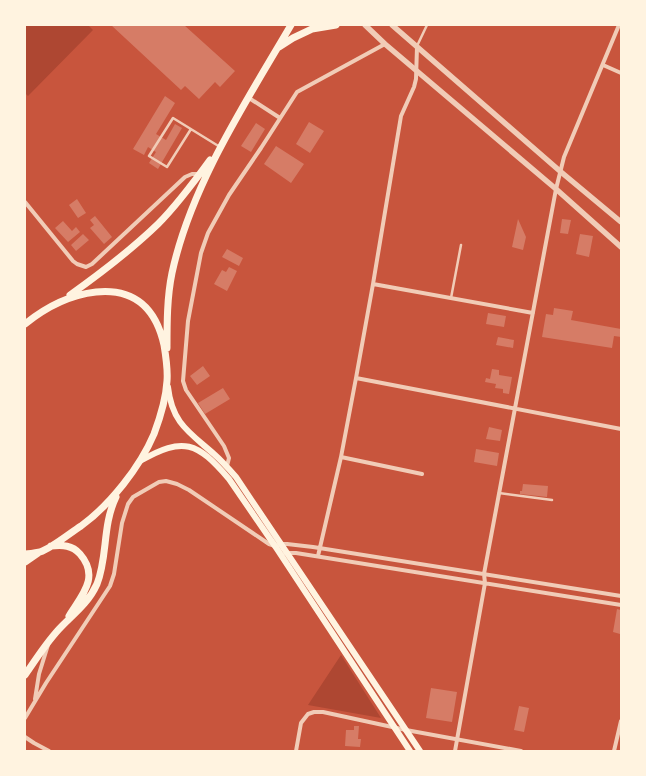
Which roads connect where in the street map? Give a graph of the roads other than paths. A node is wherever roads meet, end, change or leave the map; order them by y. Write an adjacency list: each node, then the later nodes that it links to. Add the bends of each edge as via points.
1 (291, 25): 9 (main road)
2 (336, 25): 9 (main road, via 312,29)
3 (365, 25): 7 (street)
4 (392, 25): 8 (street)
5 (427, 25): 8 (lane)
6 (619, 25): 10 (street)
7 (385, 44): 11 (street); 14 (street, via 297,92)
8 (417, 47): 11 (street); 17 (street)
9 (277, 49): 13 (main road)
10 (603, 65): 12 (street); 17 (street, via 564,157)
11 (417, 71): 19 (street); 24 (street, via 414,87 401,116)
12 (621, 73)
13 (249, 98): 14 (street); 16 (main road)
14 (280, 118): 37 (street, via 229,195 208,233 201,253 188,321 183,381 186,390 224,446 229,458)
15 (190, 129): 15 (lane, via 173,118 149,156 167,167); 16 (lane)
16 (220, 147): 18 (main road); 29 (main road, via 197,195 176,254 169,298)
17 (561, 172): 19 (street); 21 (street)
18 (200, 174): 20 (street, via 185,176 86,267 73,261); 25 (main road, via 159,223)
19 (556, 189): 23 (street); 27 (street)
20 (25, 202)
21 (621, 222)
22 (461, 245): 26 (lane)
23 (621, 247)
24 (373, 284): 26 (street); 30 (street)
25 (67, 298): 28 (main road); 29 (main road, via 106,291 119,292 143,303 156,322)
26 (451, 298): 27 (street)
27 (533, 313): 32 (street)
28 (25, 324)
29 (167, 360): 31 (main road)
30 (356, 378): 32 (street); 35 (street)
31 (167, 381): 34 (main road, via 171,404 179,421); 36 (main road, via 164,403 156,428)
32 (516, 409): 33 (street); 40 (street)
33 (621, 429)
34 (207, 452): 36 (main road, via 190,446 181,446 163,450); 37 (main road); 42 (main road)
35 (341, 457): 38 (street); 44 (street)
36 (140, 461): 39 (main road)
37 (227, 466): 42 (main road)
38 (422, 474)
39 (122, 486): 43 (main road, via 94,516); 54 (main road, via 110,514 97,585 85,603)
40 (499, 493): 41 (lane); 50 (street)
41 (552, 500)
42 (278, 545): 44 (street); 47 (main road); 57 (street, via 269,544 177,484 159,482 142,490 132,497 125,512 110,586)
43 (49, 546): 45 (main road); 54 (main road, via 71,546 84,559 90,577 87,587)
44 (320, 548): 48 (street); 50 (street)
45 (40, 552): 46 (main road); 49 (main road)
46 (25, 554)
47 (284, 554): 48 (street); 60 (main road); 61 (main road)
48 (318, 556): 51 (street)
49 (25, 562)
50 (484, 574): 51 (street); 52 (street)
51 (485, 583): 53 (street); 63 (street)
52 (621, 596)
53 (621, 605)
54 (62, 626): 55 (main road)
55 (50, 640): 56 (main road); 57 (street, via 39,674)
56 (25, 675)
57 (35, 701): 58 (street)
58 (25, 718)
59 (621, 721): 64 (street)
60 (395, 728): 61 (street); 66 (street, via 314,712 308,714 301,723); 67 (main road)
61 (406, 730): 63 (street); 68 (main road)
62 (25, 737): 65 (street)
63 (457, 739): 69 (street); 70 (street)
64 (614, 750)
65 (49, 751)
66 (296, 751)
67 (410, 751)
68 (420, 751)
69 (455, 751)
70 (521, 751)

